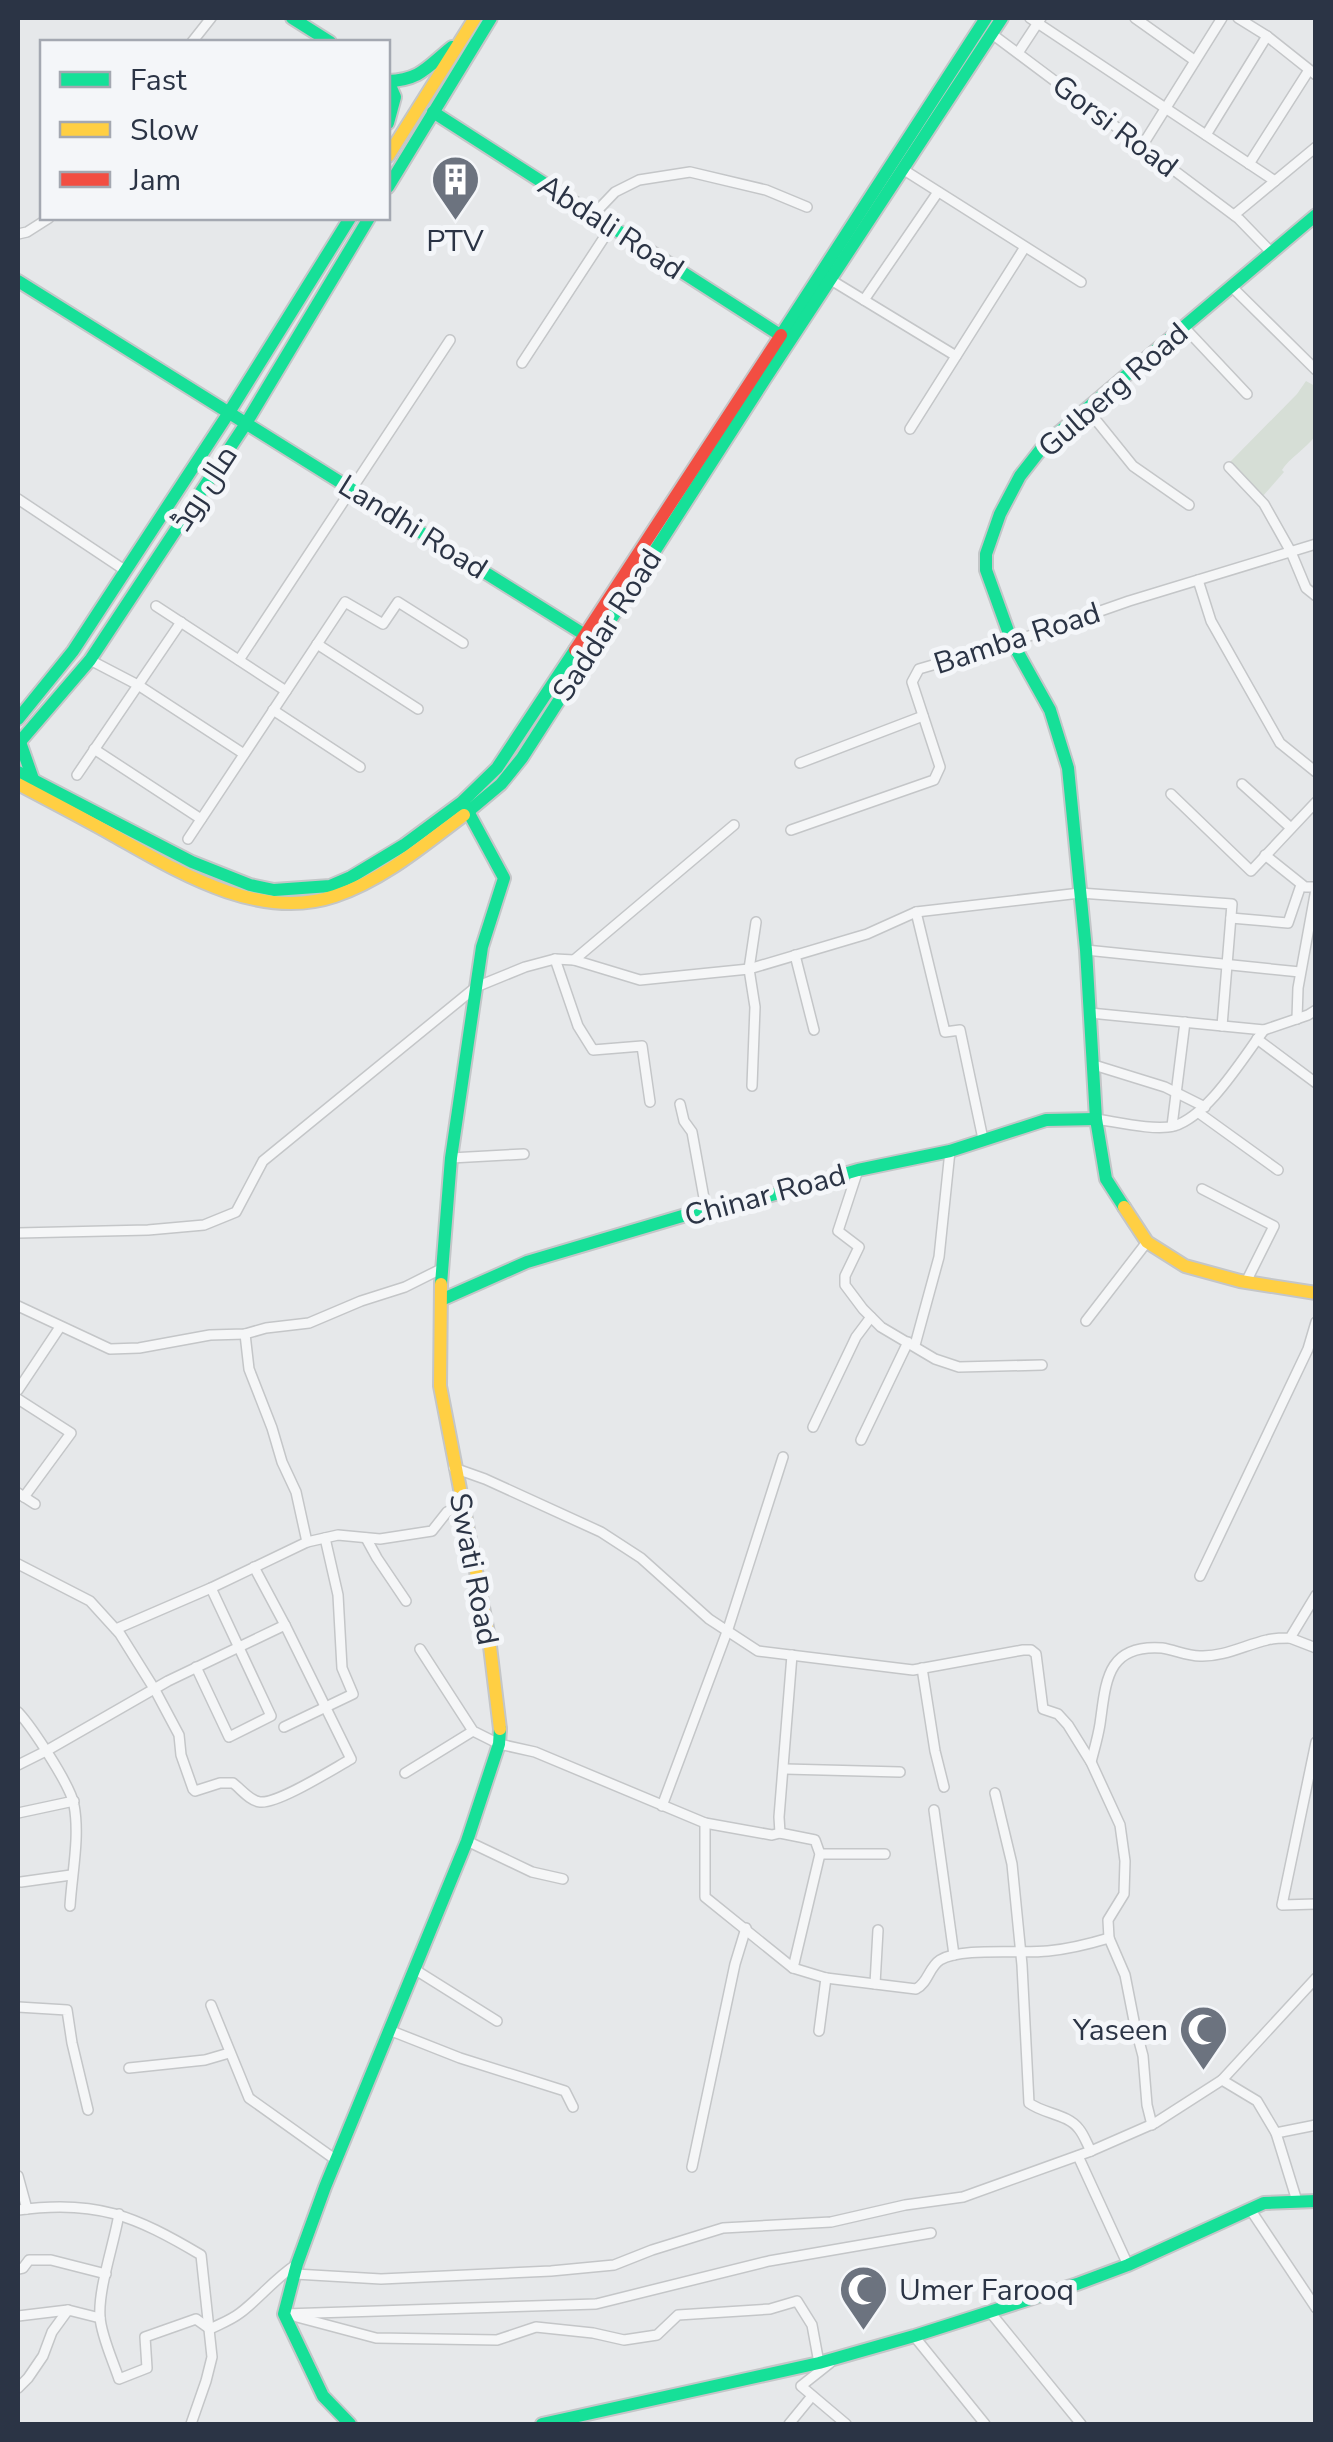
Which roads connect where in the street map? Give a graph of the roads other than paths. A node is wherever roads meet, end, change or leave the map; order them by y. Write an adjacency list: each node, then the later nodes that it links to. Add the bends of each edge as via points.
1 (211, 18): 12 (street)
2 (292, 18): 13 (street)
3 (474, 18): 14 (street)
4 (491, 18): 21 (street)
5 (1002, 18): 10 (street, Saddar Road)
6 (1135, 18): 16 (street)
7 (1222, 18): 16 (street)
8 (1238, 18): 11 (street)
9 (1036, 19): 15 (street); 20 (street)
10 (983, 23): 15 (street, Gorsi Road); 28 (street, Saddar Road)
11 (1267, 36): 17 (street); 23 (street)
12 (194, 40)
13 (327, 40)
14 (460, 41): 18 (street, via 422,76); 26 (street)
15 (1018, 54): 24 (street, Gorsi Road)
16 (1194, 60): 20 (street)
17 (1312, 73): 27 (street)
18 (390, 81)
19 (390, 86): 22 (street)
20 (1164, 107): 23 (street); 24 (street)
21 (432, 112): 30 (street); 33 (street, Abdali Road)
22 (390, 116)
23 (1206, 135): 27 (street)
24 (1142, 146): 35 (street, Gorsi Road)
25 (1316, 147): 29 (street)
26 (390, 153)
27 (1249, 164): 29 (street)
28 (898, 166): 31 (street); 43 (street, Saddar Road); 49 (street, Saddar Road)
29 (1275, 182): 35 (street)
30 (390, 184)
31 (938, 192): 41 (street); 47 (street)
32 (807, 208): 33 (street, via 766,190 690,172 640,180 615,192)
33 (593, 215): 39 (street, Abdali Road)
34 (1316, 215): 42 (street, Gulberg Road)
35 (1236, 217): 42 (street, Gorsi Road)
36 (45, 220): 40 (street)
37 (349, 220): 56 (street, مال روڈ)
38 (368, 220): 57 (street, مال روڈ)
39 (612, 227): 49 (street, Abdali Road); 52 (street)
40 (18, 234)
41 (1025, 247): 45 (street); 51 (street)
42 (1272, 252): 46 (street, Gulberg Road)
43 (831, 280): 47 (street); 49 (street, Saddar Road)
44 (18, 281): 56 (street, Landhi Road)
45 (1081, 282)
46 (1232, 286): 48 (street, Gulberg Road); 53 (street)
47 (864, 300): 51 (street)
48 (1184, 328): 54 (street); 55 (street, Gulberg Road)
49 (785, 338): 70 (street, Saddar Road)
50 (450, 340): 60 (street)
51 (956, 356): 58 (street)
52 (522, 363)
53 (1316, 370)
54 (1247, 394)
55 (1087, 409): 62 (street, via 1133,466); 71 (street, Gulberg Road, via 1020,476 990,540 986,570)
56 (228, 414): 57 (street, Landhi Road); 65 (street, مال روڈ)
57 (245, 426): 60 (street, Landhi Road); 74 (street, مال روڈ)
58 (910, 429)
59 (1229, 467): 64 (street, via 1264,504)
60 (351, 488): 70 (street, Landhi Road); 75 (street)
61 (18, 498): 65 (street)
62 (1190, 505)
63 (1316, 544): 64 (street, Bamba Road)
64 (1291, 552): 66 (street, Bamba Road); 67 (street)
65 (126, 571): 81 (street, مال روڈ, via 74,651)
66 (1198, 580): 71 (street, Bamba Road); 88 (street, via 1212,621 1280,743)
67 (1316, 596)
68 (156, 606): 69 (street)
69 (180, 622): 75 (street); 76 (street)
70 (591, 638): 93 (street, Saddar Road)
71 (1012, 642): 80 (street, Bamba Road, via 919,670 912,682); 103 (street, Gulberg Road, via 1050,710 1068,768)
72 (463, 643): 73 (street, via 398,602 383,624 345,602)
73 (317, 644): 77 (street); 78 (street)
74 (90, 660): 76 (street); 82 (street, مال روڈ)
75 (239, 660): 77 (street)
76 (138, 685): 83 (street); 84 (street)
77 (286, 691): 79 (street)
78 (418, 709)
79 (273, 710): 84 (street); 86 (street)
80 (924, 716): 85 (street); 98 (street, Bamba Road, via 940,767 934,780)
81 (18, 719)
82 (19, 743): 91 (street)
83 (94, 749): 89 (street); 95 (street)
84 (244, 754): 95 (street)
85 (800, 763)
86 (360, 767)
87 (18, 772): 91 (street, Saddar Road)
88 (1316, 772)
89 (76, 776)
90 (1242, 784): 97 (street)
91 (24, 786): 93 (street, Saddar Road, via 192,862 274,890 330,886 351,877)
92 (1171, 794): 100 (street, via 1251,871)
93 (466, 807): 114 (street, Swati Road, via 504,878)
94 (1314, 807): 97 (street)
95 (201, 819): 99 (street)
96 (734, 825): 110 (street)
97 (1292, 828): 100 (street)
98 (791, 830)
99 (188, 839)
100 (1265, 855): 101 (street)
101 (1301, 884): 102 (street); 105 (street, via 1288,924)
102 (1316, 888): 113 (street)
103 (1080, 892): 104 (street); 105 (street, via 1232,904); 107 (street, Gulberg Road)
104 (916, 912): 108 (street); 131 (street, via 944,1032 960,1030)
105 (1231, 918): 111 (street)
106 (756, 922): 112 (street)
107 (1086, 950): 111 (street); 116 (street, Gulberg Road)
108 (795, 955): 112 (street); 120 (street)
109 (555, 959): 110 (street); 114 (street); 126 (street, via 593,1050 642,1046)
110 (574, 960): 112 (street, via 640,980)
111 (1228, 965): 113 (street); 119 (street)
112 (749, 969): 124 (street, via 755,1007)
113 (1300, 972): 117 (street)
114 (476, 987): 134 (street, Swati Road); 139 (street, via 263,1161 236,1212 204,1225)
115 (1316, 1010): 117 (street)
116 (1090, 1013): 118 (street); 122 (street, Gulberg Road)
117 (1297, 1019): 121 (street)
118 (1185, 1022): 119 (street); 125 (street)
119 (1222, 1026): 121 (street)
120 (814, 1030)
121 (1261, 1035): 123 (street); 128 (street)
122 (1094, 1064): 125 (street); 129 (street, Gulberg Road)
123 (1316, 1083)
124 (752, 1086)
125 (1178, 1093): 128 (street); 130 (street)
126 (650, 1102)
127 (680, 1104): 138 (street)
128 (1202, 1110): 130 (street); 136 (street)
129 (1096, 1119): 130 (street); 131 (street, Chinar Road, via 1046,1120); 140 (street, Gulberg Road, via 1106,1179)
130 (1172, 1126)
131 (983, 1139): 132 (street, Chinar Road)
132 (950, 1151): 135 (street, Chinar Road); 151 (street, via 939,1257)
133 (524, 1154): 134 (street)
134 (451, 1158): 141 (street, Swati Road)
135 (858, 1170): 138 (street, Chinar Road, via 776,1196); 146 (street, via 838,1231 860,1246 846,1286)
136 (1278, 1170)
137 (1202, 1189): 142 (street, via 1274,1226)
138 (706, 1208): 144 (street, Chinar Road, via 528,1262)
139 (18, 1234)
140 (1147, 1242): 142 (street, via 1184,1266); 147 (street)
141 (441, 1270): 144 (street, Swati Road); 150 (street, via 309,1323)
142 (1246, 1282): 143 (street)
143 (1316, 1294)
144 (441, 1300): 158 (street, Swati Road, via 440,1386)
145 (18, 1306): 149 (street)
146 (870, 1317): 151 (street); 155 (street)
147 (1086, 1321)
148 (1316, 1322): 167 (street)
149 (60, 1327): 150 (street, via 110,1349); 153 (street)
150 (245, 1334): 164 (street, via 249,1369 296,1492)
151 (912, 1344): 152 (street, via 959,1367); 156 (street)
152 (1042, 1366)
153 (18, 1390)
154 (18, 1398): 159 (street, via 70,1433)
155 (813, 1427)
156 (862, 1440)
157 (782, 1457): 172 (street)
158 (454, 1468): 161 (street, Swati Road); 172 (street, via 601,1532)
159 (21, 1496): 160 (street)
160 (35, 1504)
161 (462, 1504): 163 (street, via 432,1531); 187 (street, Swati Road, via 490,1638)
162 (324, 1538): 163 (street); 164 (street); 182 (street, via 338,1595 342,1668 353,1694)
163 (366, 1538): 170 (street)
164 (307, 1542): 166 (street)
165 (18, 1564): 173 (street, via 90,1602)
166 (254, 1567): 168 (street); 171 (street)
167 (1200, 1576)
168 (212, 1588): 173 (street); 175 (street)
169 (1316, 1596): 174 (street)
170 (406, 1601)
171 (285, 1625): 175 (street); 182 (street)
172 (728, 1629): 178 (street, via 758,1650); 197 (street)
173 (116, 1630): 181 (street)
174 (1290, 1638): 176 (street); 189 (street, via 1201,1656 1162,1648 1118,1659 1102,1695)
175 (238, 1647): 179 (street); 179 (street, via 271,1716 228,1737)
176 (1316, 1648)
177 (420, 1649): 185 (street)
178 (792, 1655): 180 (street); 191 (street)
179 (196, 1666): 181 (street)
180 (922, 1668): 189 (street, via 1031,1650 1043,1708 1058,1714); 194 (street)
181 (155, 1690): 182 (street, via 179,1735 193,1789 234,1782 260,1802 351,1759); 188 (street)
182 (326, 1708): 184 (street)
183 (18, 1712): 188 (street)
184 (284, 1727)
185 (474, 1731): 187 (street); 193 (street)
186 (1316, 1742): 208 (street, via 1282,1905)
187 (499, 1744): 197 (street, via 535,1752); 202 (street, Swati Road)
188 (46, 1751): 190 (street); 196 (street)
189 (1090, 1762): 212 (street, via 1120,1825 1125,1861 1124,1894 1108,1920)
190 (18, 1764)
191 (785, 1768): 192 (street); 201 (street)
192 (900, 1772)
193 (405, 1773)
194 (944, 1787)
195 (995, 1793): 213 (street, via 1012,1864)
196 (74, 1802): 199 (street); 205 (street)
197 (662, 1806): 200 (street)
198 (934, 1810): 214 (street)
199 (18, 1813)
200 (705, 1823): 201 (street); 210 (street, via 706,1897)
201 (780, 1832): 203 (street, via 815,1840)
202 (466, 1840): 206 (street); 216 (street, Swati Road)
203 (820, 1854): 204 (street); 215 (street)
204 (885, 1854)
205 (72, 1874): 207 (street); 209 (street)
206 (562, 1879)
207 (21, 1882)
208 (1316, 1904)
209 (70, 1906)
210 (746, 1928): 215 (street); 236 (street)
211 (878, 1930): 219 (street)
212 (1109, 1938): 213 (street); 230 (street, via 1125,1975)
213 (1020, 1952): 214 (street); 233 (street, via 1029,2103 1077,2125)
214 (954, 1955): 219 (street, via 936,1962 916,1990)
215 (793, 1968): 217 (street)
216 (414, 1969): 222 (street); 223 (street, Swati Road)
217 (826, 1978): 219 (street); 224 (street)
218 (1316, 1978): 227 (street)
219 (876, 1984)
220 (211, 2005): 225 (street)
221 (18, 2007): 229 (street, via 67,2010)
222 (496, 2021)
223 (389, 2030): 228 (street, via 564,2092); 235 (street, Swati Road)
224 (819, 2031)
225 (229, 2052): 226 (street); 235 (street, via 250,2098)
226 (129, 2068)
227 (1222, 2080): 230 (street); 232 (street, via 1257,2102)
228 (573, 2107)
229 (88, 2110)
230 (1152, 2125): 233 (street)
231 (1316, 2126): 232 (street)
232 (1276, 2133): 239 (street)
233 (1090, 2151): 234 (street)
234 (1078, 2156): 244 (street); 246 (street, via 963,2197 831,2222 723,2228 614,2265 381,2279)
235 (336, 2160): 246 (street, Swati Road)
236 (692, 2167)
237 (18, 2176): 240 (street)
238 (1316, 2200): 239 (street)
239 (1297, 2202): 241 (street)
240 (22, 2209): 242 (street, via 86,2206)
241 (1250, 2209): 244 (street); 248 (street)
242 (119, 2214): 247 (street); 254 (street, via 201,2256)
243 (930, 2232): 251 (street, via 768,2261 596,2304)
244 (1128, 2265): 250 (street)
245 (18, 2269): 247 (street, via 29,2260 51,2260)
246 (296, 2269): 251 (street, Swati Road); 254 (street)
247 (106, 2274): 253 (street)
248 (1316, 2308)
249 (68, 2310): 252 (street); 253 (street); 258 (street)
250 (990, 2312): 255 (street); 266 (street)
251 (284, 2314): 257 (street, via 376,2338 496,2340 536,2327 624,2340 656,2335 678,2315 796,2301 812,2325); 261 (street, via 322,2396)
252 (18, 2316)
253 (100, 2318): 254 (street, via 119,2379 147,2368 145,2336 196,2319)
254 (210, 2329): 260 (street, via 212,2357)
255 (914, 2336): 256 (street); 265 (street)
256 (837, 2357): 257 (street); 259 (street, via 801,2386)
257 (818, 2363): 262 (street)
258 (18, 2388)
259 (812, 2396): 263 (street); 264 (street)
260 (191, 2424)
261 (350, 2424)
262 (542, 2424)
263 (788, 2424)
264 (846, 2424)
265 (986, 2424)
266 (1081, 2424)

